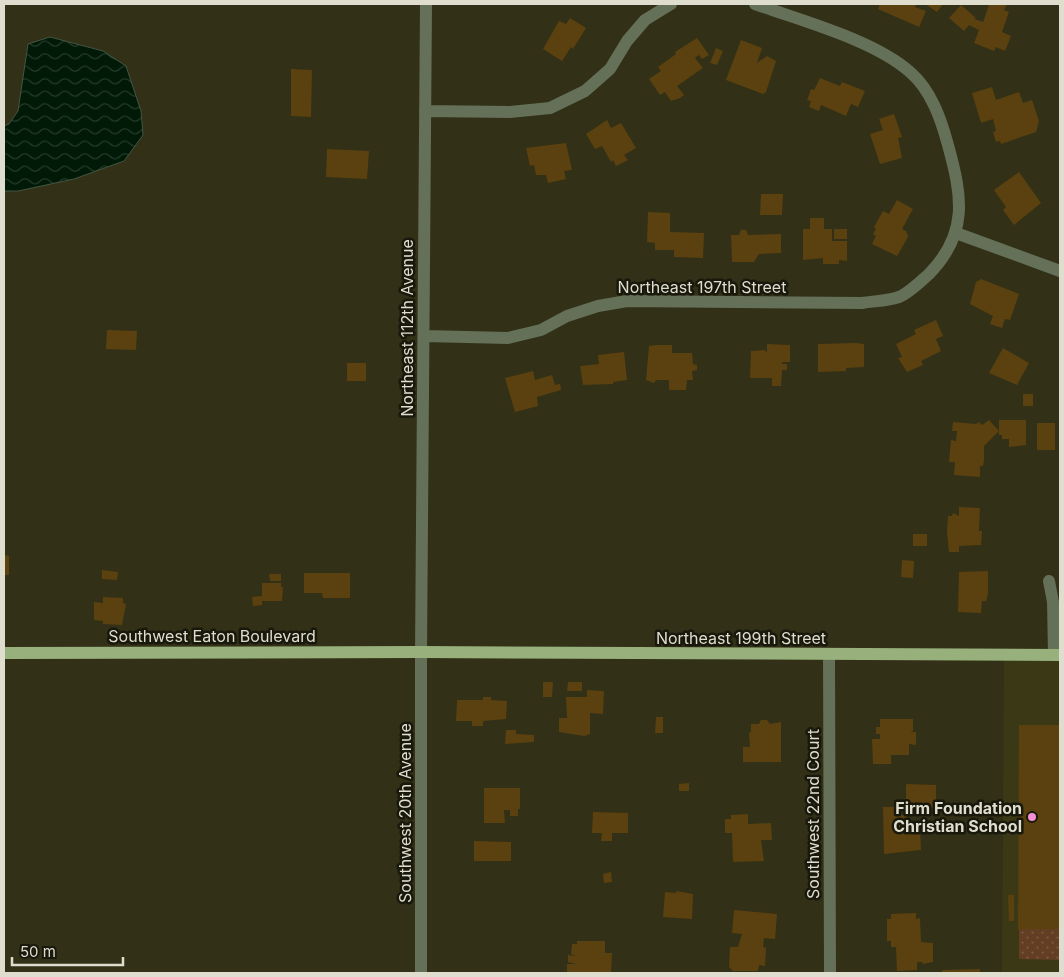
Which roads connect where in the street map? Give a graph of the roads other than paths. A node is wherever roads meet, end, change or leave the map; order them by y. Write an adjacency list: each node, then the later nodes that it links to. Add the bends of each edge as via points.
1 (426, 4): 4 (street, Northeast 112th Avenue)
2 (671, 4): 4 (street, via 645,20 610,69 591,86 550,108 510,112)
3 (755, 4): 5 (street, Northeast 197th Street, via 885,52 912,73 932,100 957,177 960,205)
4 (425, 112): 7 (street, Northeast 112th Avenue)
5 (956, 233): 6 (street); 7 (street, Northeast 197th Street, via 944,258 900,297 862,304 627,301 598,306 567,316 541,330 508,338)
6 (1060, 271)
7 (424, 336): 9 (street, Northeast 112th Avenue)
8 (1049, 581): 12 (street)
9 (421, 652): 10 (main road, Southwest Eaton Boulevard); 11 (main road, Northeast 199th Street); 13 (street, Southwest 20th Avenue)
10 (4, 653)
11 (829, 654): 12 (main road, Northeast 199th Street); 14 (street, Southwest 22nd Court)
12 (1057, 655)
13 (421, 973)
14 (830, 973)

